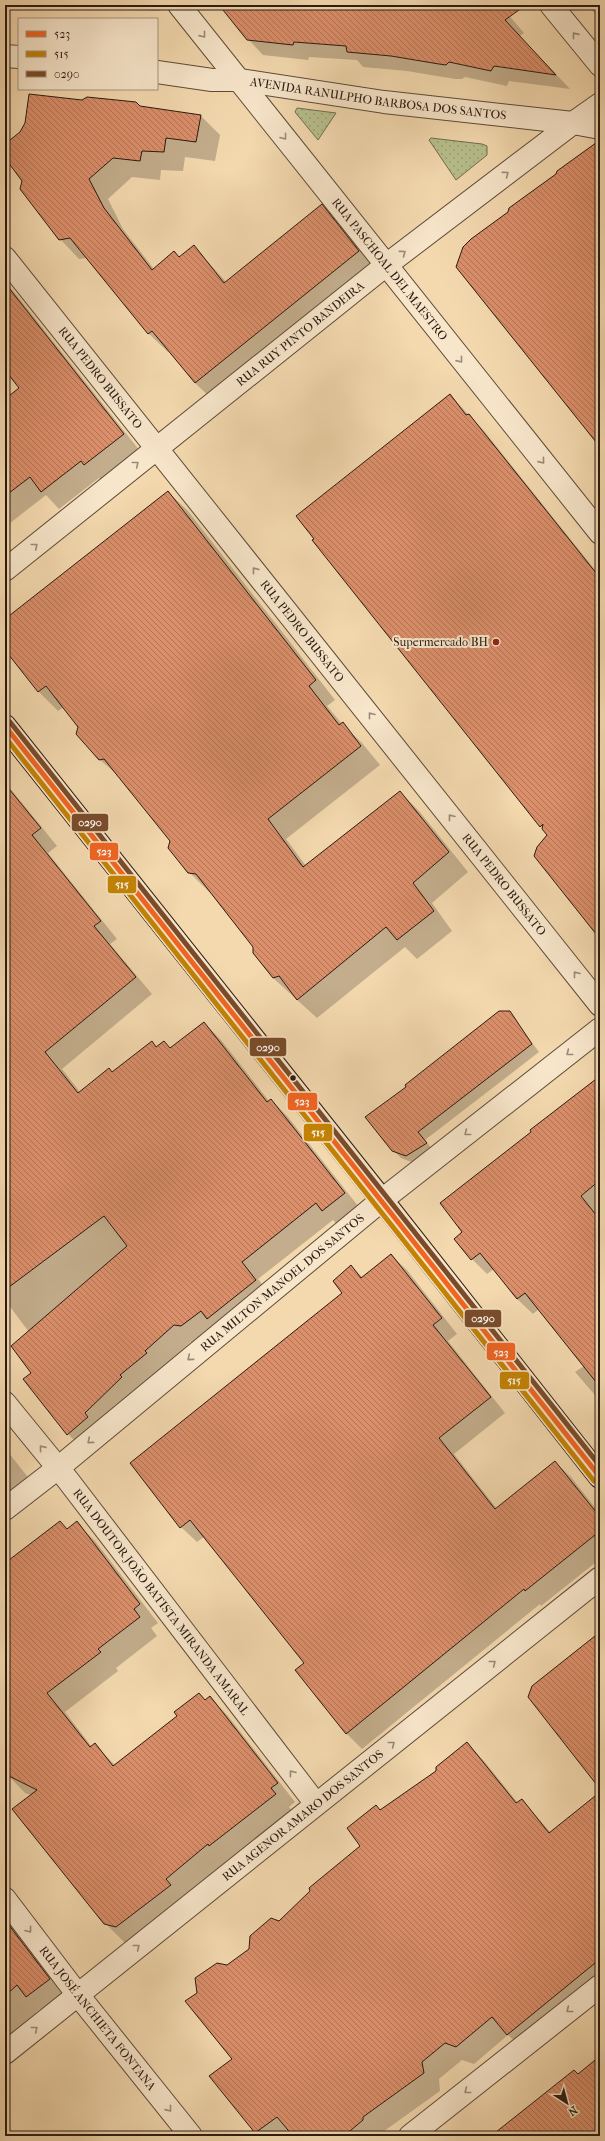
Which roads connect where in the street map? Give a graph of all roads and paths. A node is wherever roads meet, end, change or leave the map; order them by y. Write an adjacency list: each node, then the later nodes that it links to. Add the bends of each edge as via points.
1 (179, 5): 7 (street, RUA PASCHOAL DEL MAESTRO, one-way to 7)
2 (551, 5): 5 (street, one-way to 2)
3 (5, 56): 4 (street)
4 (18, 57)
5 (600, 65)
6 (158, 72): 7 (street, AVENIDA RANULPHO BARBOSA DOS SANTOS, via 212,80)
7 (240, 80): 9 (street, AVENIDA RANULPHO BARBOSA DOS SANTOS, via 384,102); 12 (street, RUA PASCHOAL DEL MAESTRO, one-way to 12)
8 (600, 104): 9 (street, RUA RUY PINTO BANDEIRA)
9 (573, 123): 10 (street, AVENIDA RANULPHO BARBOSA DOS SANTOS); 12 (street, RUA RUY PINTO BANDEIRA, one-way to 9)
10 (600, 128)
11 (5, 258): 13 (street, RUA PEDRO BUSSATO)
12 (385, 266): 13 (street, RUA RUY PINTO BANDEIRA); 14 (street, RUA PASCHOAL DEL MAESTRO, one-way to 14)
13 (158, 447): 15 (street, RUA RUY PINTO BANDEIRA, one-way to 13); 17 (street, RUA PEDRO BUSSATO, one-way to 13)
14 (600, 533)
15 (5, 570)
16 (5, 726): 19 (street)
17 (600, 1005)
18 (600, 1029): 19 (street, RUA MILTON MANOEL DOS SANTOS, one-way to 19)
19 (382, 1200): 21 (street, RUA MILTON MANOEL DOS SANTOS, one-way to 21); 22 (street)
20 (5, 1402): 21 (street, RUA DOUTOR JOÃO BATISTA MIRANDA AMARAL, one-way to 20)
21 (58, 1468): 23 (street, RUA MILTON MANOEL DOS SANTOS); 25 (street, RUA DOUTOR JOÃO BATISTA MIRANDA AMARAL, one-way to 21)
22 (600, 1477)
23 (5, 1509)
24 (600, 1578): 25 (street, RUA AGENOR AMARO DOS SANTOS, one-way to 24)
25 (316, 1804): 28 (street, RUA AGENOR AMARO DOS SANTOS, one-way to 25)
26 (5, 1899): 28 (street, RUA JOSÉ ANCHIETA FONTANA, one-way to 28)
27 (600, 1986): 31 (street, one-way to 31)
28 (78, 1995): 29 (street, RUA AGENOR AMARO DOS SANTOS, one-way to 28); 30 (street, RUA JOSÉ ANCHIETA FONTANA, one-way to 30)
29 (5, 2053)
30 (191, 2136)
31 (410, 2136)

